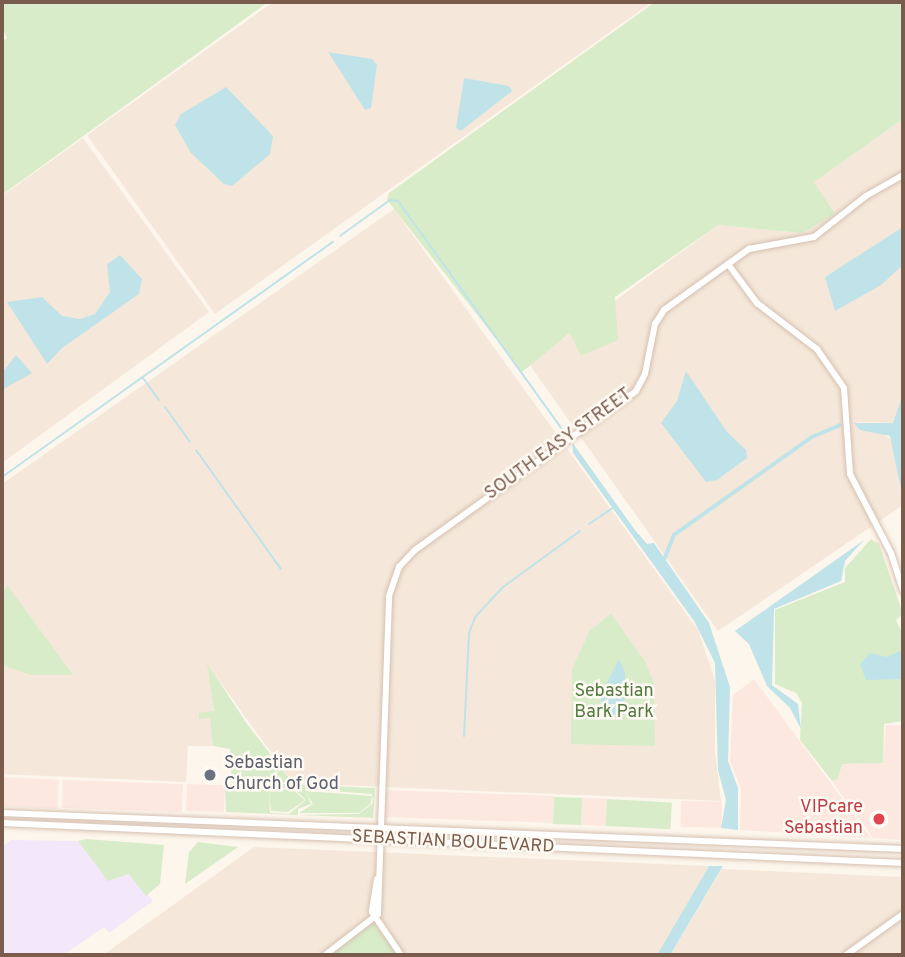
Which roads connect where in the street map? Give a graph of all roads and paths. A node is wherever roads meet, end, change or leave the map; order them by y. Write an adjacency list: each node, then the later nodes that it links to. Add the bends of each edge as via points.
1 (903, 175): 2 (main road, SOUTH EASY STREET, via 866,196 814,237 758,244)
2 (728, 264): 3 (main road, via 757,303 807,340 840,381 847,402 850,474 891,553); 6 (main road, SOUTH EASY STREET, via 659,316 646,373 636,391 415,550 399,567 389,596)
3 (903, 591)
4 (2, 813): 6 (main road, SEBASTIAN BOULEVARD)
5 (2, 823): 7 (main road, SEBASTIAN BOULEVARD)
6 (379, 825): 7 (main road, SOUTH EASY STREET); 8 (main road, SEBASTIAN BOULEVARD)
7 (378, 839): 9 (main road, SEBASTIAN BOULEVARD); 11 (main road, SOUTH EASY STREET)
8 (903, 849)
9 (903, 863)
10 (903, 914): 14 (main road)
11 (374, 919): 12 (main road); 13 (main road)
12 (324, 955)
13 (401, 955)
14 (846, 955)

